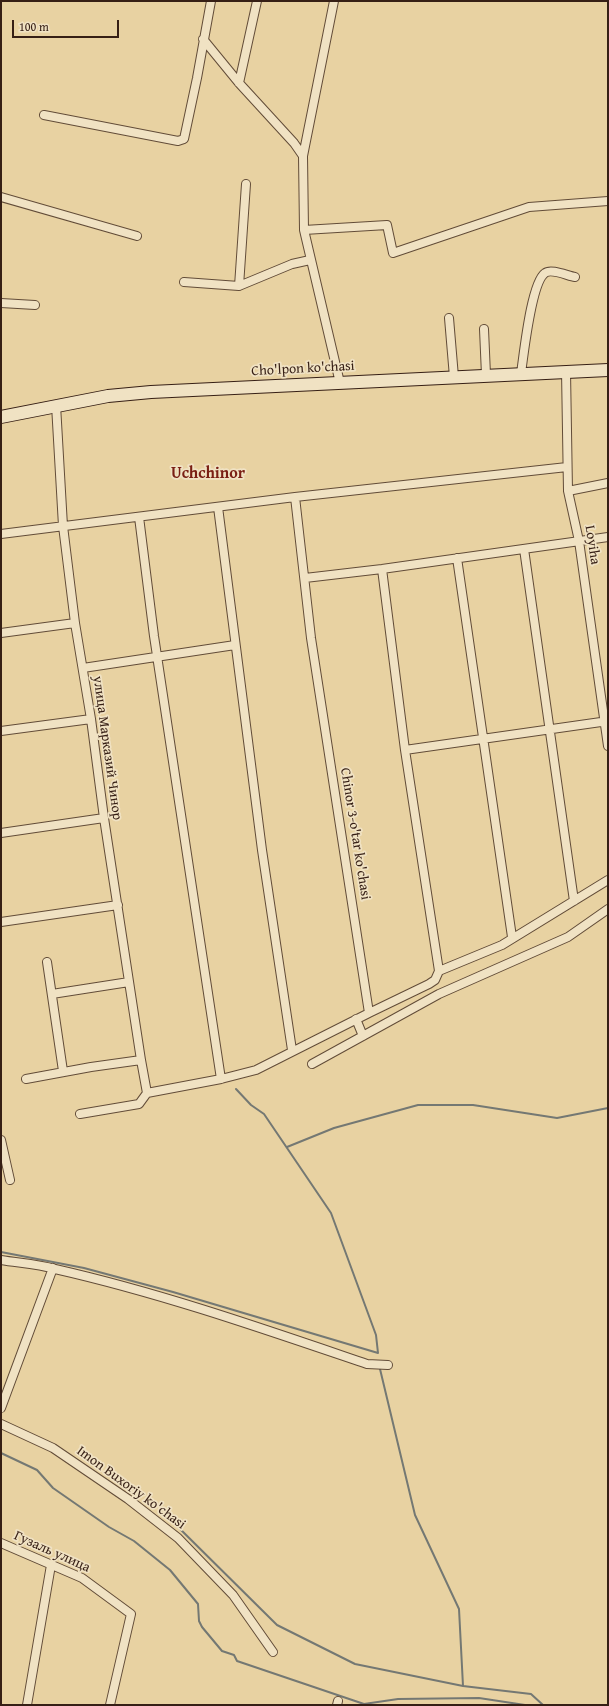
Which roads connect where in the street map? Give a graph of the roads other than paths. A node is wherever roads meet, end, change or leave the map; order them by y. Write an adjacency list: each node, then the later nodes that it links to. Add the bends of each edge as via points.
1 (210, 1): 4 (street)
2 (258, 1): 5 (street)
3 (334, 1): 7 (street)
4 (204, 40): 5 (street); 6 (street, via 184,139 178,141)
5 (239, 83): 7 (street)
6 (44, 115)
7 (303, 156): 11 (street)
8 (246, 184): 16 (street)
9 (1, 197): 12 (street)
10 (608, 201): 11 (street, via 529,207 393,253 387,225)
11 (304, 230): 13 (street)
12 (137, 236)
13 (310, 260): 16 (street, via 292,264); 26 (street)
14 (575, 277): 23 (street, via 550,271 539,280 533,296)
15 (184, 282): 16 (street)
16 (239, 286)
17 (1, 303): 18 (street)
18 (35, 305)
19 (449, 318): 25 (street)
20 (484, 329): 24 (street)
21 (566, 370): 22 (main road, Cho'lpon ko'chasi); 23 (main road, Cho'lpon ko'chasi); 29 (street, Loyiha)
22 (608, 370)
23 (521, 373): 24 (main road, Cho'lpon ko'chasi)
24 (486, 375): 25 (main road, Cho'lpon ko'chasi)
25 (454, 377): 26 (main road, Cho'lpon ko'chasi)
26 (340, 383): 27 (main road, Cho'lpon ko'chasi, via 151,392)
27 (56, 405): 28 (main road, Cho'lpon ko'chasi); 35 (street, улица Марказий Чинор)
28 (1, 417)
29 (567, 467): 31 (street, Loyiha); 32 (street)
30 (608, 483): 31 (street)
31 (568, 491): 38 (street, Loyiha)
32 (295, 497): 33 (street); 42 (street, Chinor 3-o'tar ko'chasi)
33 (218, 507): 34 (street); 45 (street)
34 (139, 517): 35 (street); 46 (street)
35 (63, 526): 36 (street); 43 (street, улица Марказий Чинор)
36 (1, 534)
37 (608, 537): 38 (street)
38 (579, 541): 39 (street); 49 (street, Loyiha)
39 (524, 549): 40 (street); 50 (street)
40 (457, 558): 41 (street); 52 (street)
41 (382, 569): 42 (street); 54 (street)
42 (305, 578): 67 (street, Chinor 3-o'tar ko'chasi, via 311,638)
43 (75, 623): 44 (street); 47 (street, улица Марказий Чинор)
44 (1, 633)
45 (235, 645): 46 (street); 70 (street)
46 (157, 655): 47 (street); 75 (street)
47 (83, 668): 48 (street, улица Марказий Чинор)
48 (91, 719): 51 (street); 55 (street, улица Марказий Чинор)
49 (606, 721): 50 (street); 53 (street, Loyiha)
50 (550, 729): 52 (street); 58 (street)
51 (1, 731)
52 (483, 738): 54 (street); 62 (street)
53 (608, 746)
54 (405, 750): 64 (street)
55 (104, 818): 56 (street); 59 (street, улица Марказий Чинор)
56 (1, 833)
57 (608, 880): 58 (street)
58 (574, 901): 62 (street)
59 (118, 905): 61 (street); 65 (street, улица Марказий Чинор)
60 (608, 909): 69 (street, via 568,937 439,994)
61 (1, 922)
62 (512, 937): 64 (street, via 502,944)
63 (47, 962): 66 (street)
64 (439, 971): 67 (street, via 435,980 429,984)
65 (129, 982): 66 (street); 71 (street, улица Марказий Чинор)
66 (52, 994): 73 (street)
67 (369, 1013): 68 (street)
68 (356, 1019): 69 (street); 70 (street)
69 (363, 1036): 72 (street)
70 (292, 1050): 75 (street, via 256,1070)
71 (141, 1060): 73 (street); 76 (street, улица Марказий Чинор)
72 (312, 1064)
73 (63, 1072): 74 (street)
74 (26, 1079)
75 (221, 1079): 76 (street)
76 (147, 1093): 77 (street, via 139,1104)
77 (80, 1114)
78 (1, 1141): 79 (street)
79 (10, 1180)
80 (1, 1260): 81 (street)
81 (54, 1268): 82 (street, via 193,1306 367,1364); 83 (street)
82 (388, 1365)
83 (1, 1408)
84 (1, 1424): 87 (street, Imon Buxoriy ko'chasi, via 53,1448 128,1499 178,1538 221,1581 254,1622)
85 (1, 1543): 86 (street, Гузаль улица)
86 (51, 1565): 88 (street); 89 (street, Гузаль улица, via 82,1578 131,1614)
87 (273, 1652)
88 (28, 1705)
89 (110, 1705)

